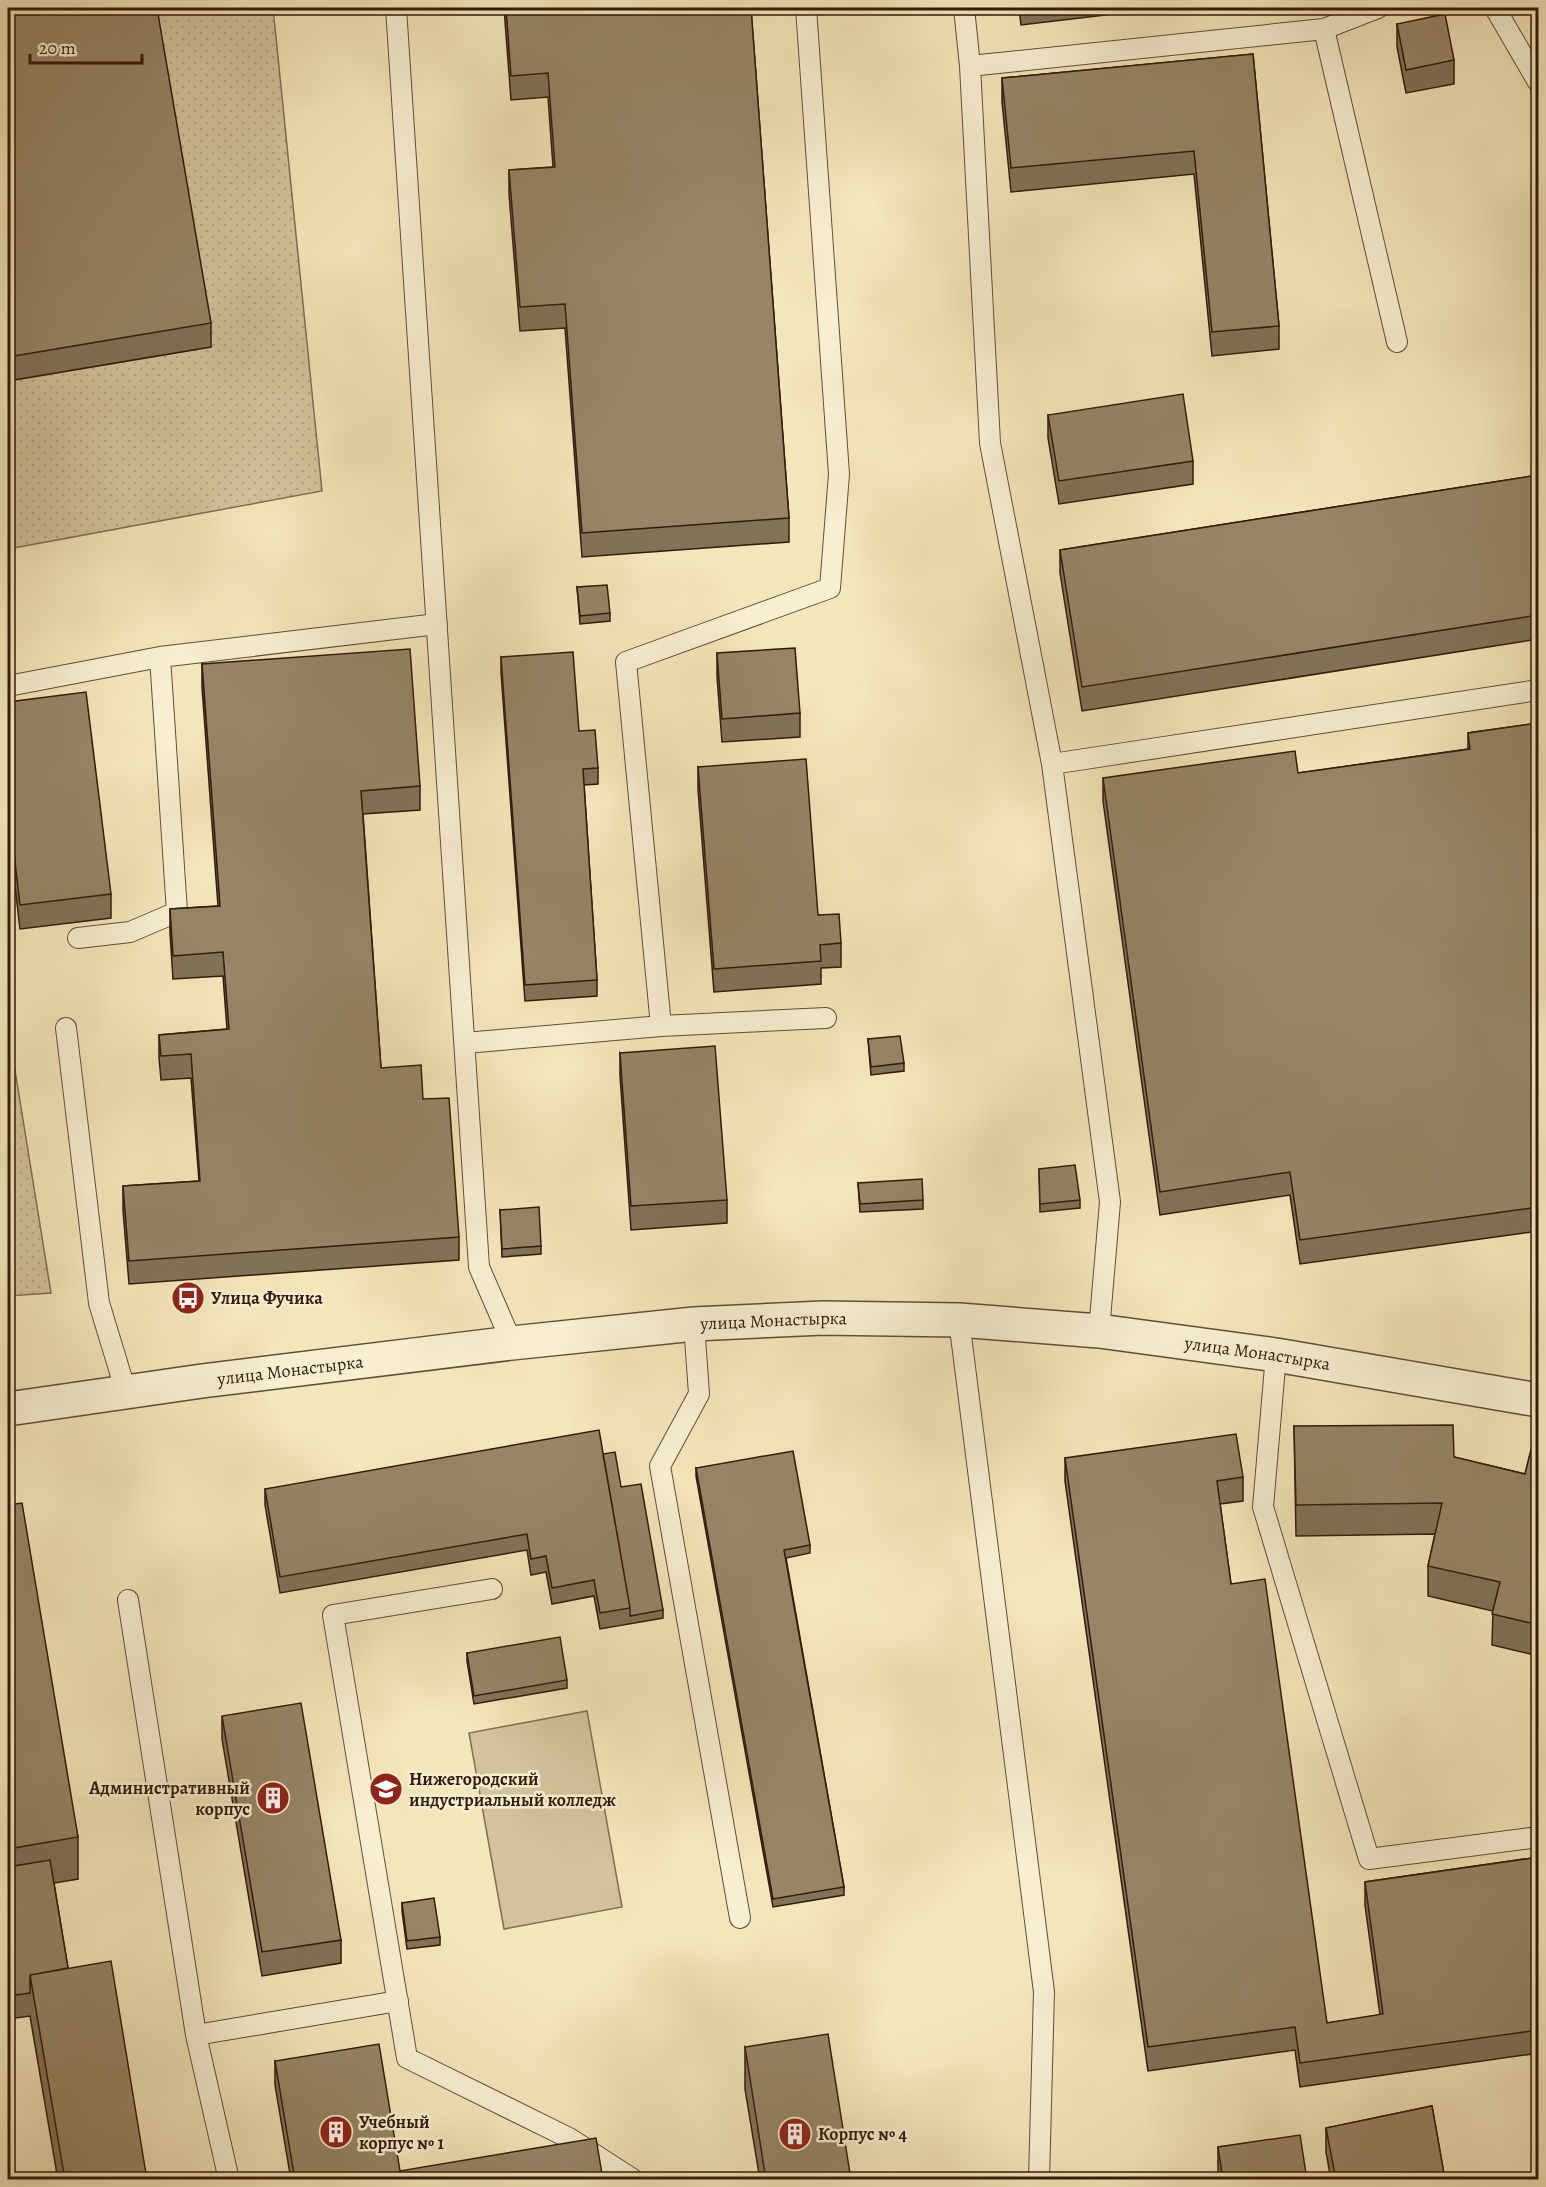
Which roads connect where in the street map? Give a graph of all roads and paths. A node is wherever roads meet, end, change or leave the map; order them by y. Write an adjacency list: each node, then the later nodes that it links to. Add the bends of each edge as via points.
1 (396, 8): 10 (lane)
2 (806, 8): 17 (lane, via 839,474 830,588 626,662)
3 (964, 8): 7 (lane)
4 (1378, 8): 6 (lane)
5 (1495, 8): 8 (lane)
6 (1324, 30): 7 (lane); 9 (lane)
7 (970, 66): 14 (lane, via 990,443)
8 (1539, 82)
9 (1397, 342)
10 (437, 624): 11 (lane); 19 (lane)
11 (160, 657): 12 (lane); 15 (lane, via 177,912 130,932)
12 (8, 686)
13 (1539, 690): 14 (lane)
14 (1053, 764): 22 (lane, via 1110,1202)
15 (78, 938)
16 (826, 1018): 17 (lane)
17 (661, 1026): 19 (lane)
18 (66, 1028): 25 (lane, via 99,1303)
19 (465, 1043): 23 (lane, via 479,1267)
20 (959, 1320): 21 (street, улица Монастырка, via 822,1318); 22 (street, улица Монастырка); 34 (lane, via 1044,1992)
21 (694, 1324): 23 (street, улица Монастырка); 31 (lane, via 699,1394 660,1467)
22 (1099, 1331): 24 (street, улица Монастырка)
23 (512, 1343): 25 (street, улица Монастырка)
24 (1276, 1356): 26 (street, улица Монастырка); 30 (lane, via 1263,1508 1370,1859)
25 (126, 1392): 27 (street, улица Монастырка)
26 (1539, 1400)
27 (8, 1409)
28 (492, 1589): 32 (lane, via 333,1615)
29 (128, 1600): 33 (lane)
30 (1539, 1837)
31 (740, 1918)
32 (398, 2001): 33 (lane); 36 (lane, via 407,2058 569,2138)
33 (196, 2035): 35 (lane)
34 (1040, 2151): 37 (lane); 38 (lane)
35 (229, 2180)
36 (634, 2180)
37 (1039, 2180)
38 (1047, 2180)

